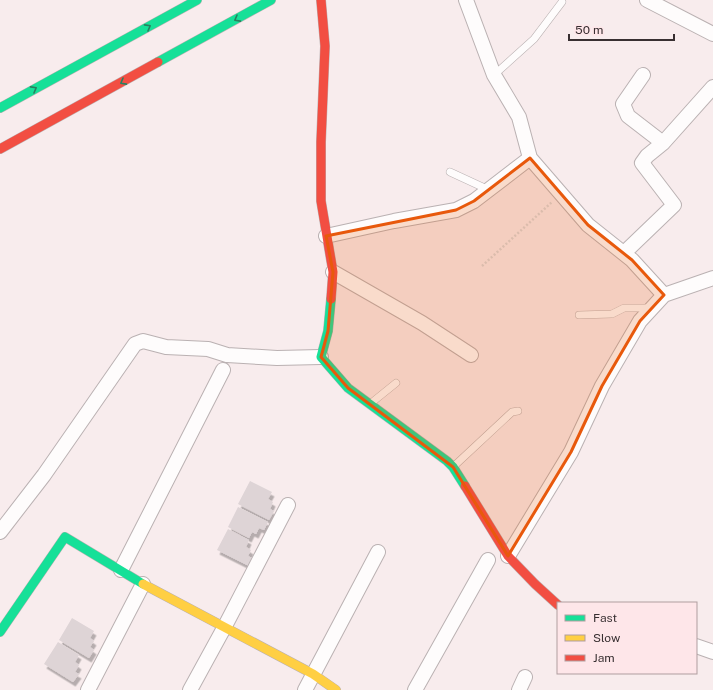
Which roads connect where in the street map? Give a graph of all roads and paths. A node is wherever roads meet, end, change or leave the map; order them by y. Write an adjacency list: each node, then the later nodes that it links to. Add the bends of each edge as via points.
1 (197, 0): 11 (street, one-way to 1)
2 (271, 0): 13 (street, one-way to 13)
3 (321, 0): 18 (street, via 325,46 321,201)
4 (466, 0): 8 (street)
5 (647, 0): 7 (street)
6 (562, 2): 8 (lane, via 534,39)
7 (713, 34)
8 (494, 75): 14 (street, via 519,117)
9 (643, 75): 12 (street, via 623,104 628,116)
10 (713, 87): 12 (street)
11 (0, 108)
12 (663, 143): 19 (street, via 642,163 674,205)
13 (0, 149)
14 (530, 158): 16 (street); 17 (street)
15 (450, 172): 16 (lane)
16 (489, 190): 18 (street, via 456,210)
17 (561, 193): 19 (street, via 588,225); 20 (path)
18 (326, 236): 21 (street)
19 (624, 253): 23 (street)
20 (482, 266)
21 (333, 272): 26 (street, via 422,323); 27 (street, via 328,331)
22 (713, 278): 23 (street)
23 (664, 294): 24 (street)
24 (651, 308): 25 (lane, via 624,308 612,314); 36 (street, via 640,321 602,386 571,452)
25 (579, 315)
26 (471, 355)
27 (321, 357): 30 (street, via 348,388); 34 (street, via 227,355 208,349 166,347 143,340 135,344 44,475)
28 (223, 370): 38 (street)
29 (396, 384): 30 (lane)
30 (370, 404): 32 (street)
31 (518, 411): 32 (lane, via 512,412)
32 (453, 467): 36 (street)
33 (288, 505): 41 (street)
34 (0, 532)
35 (378, 552): 45 (street)
36 (508, 556): 40 (street)
37 (488, 560): 51 (street)
38 (121, 570): 39 (street); 42 (street, via 65,537)
39 (143, 584): 41 (street); 47 (street)
40 (557, 604)
41 (224, 628): 45 (street); 48 (street)
42 (0, 632)
43 (697, 646): 44 (street)
44 (713, 652)
45 (314, 674): 49 (street); 50 (street)
46 (525, 676): 52 (street)
47 (88, 690)
48 (190, 690)
49 (305, 690)
50 (336, 690)
51 (416, 690)
52 (519, 690)

